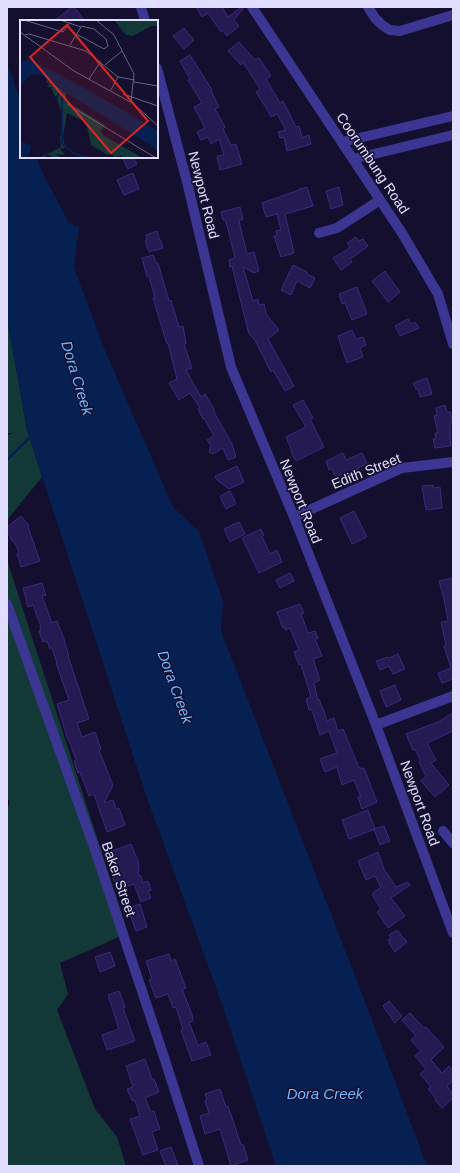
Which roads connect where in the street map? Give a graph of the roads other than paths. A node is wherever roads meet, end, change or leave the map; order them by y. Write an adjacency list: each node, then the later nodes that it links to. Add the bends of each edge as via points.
1 (141, 7): 5 (street)
2 (252, 7): 9 (street, Coorumbung Road)
3 (368, 7): 4 (street, via 382,25 390,30 400,31)
4 (453, 15)
5 (145, 20)
6 (158, 72): 15 (street, Newport Road, via 231,367)
7 (453, 116): 9 (street)
8 (453, 135): 10 (street)
9 (342, 142): 10 (street, Coorumbung Road)
10 (353, 159): 11 (street, Coorumbung Road)
11 (380, 200): 12 (street, via 337,228); 13 (street, Coorumbung Road, via 438,294)
12 (320, 233)
13 (453, 344)
14 (453, 462): 15 (street, Edith Street, via 402,468)
15 (294, 517): 18 (street, Newport Road)
16 (7, 604): 22 (street, Baker Street, via 93,844)
17 (453, 696): 18 (street)
18 (376, 725): 21 (street, Newport Road)
19 (443, 831): 20 (street)
20 (453, 843)
21 (453, 933)
22 (199, 1166)

